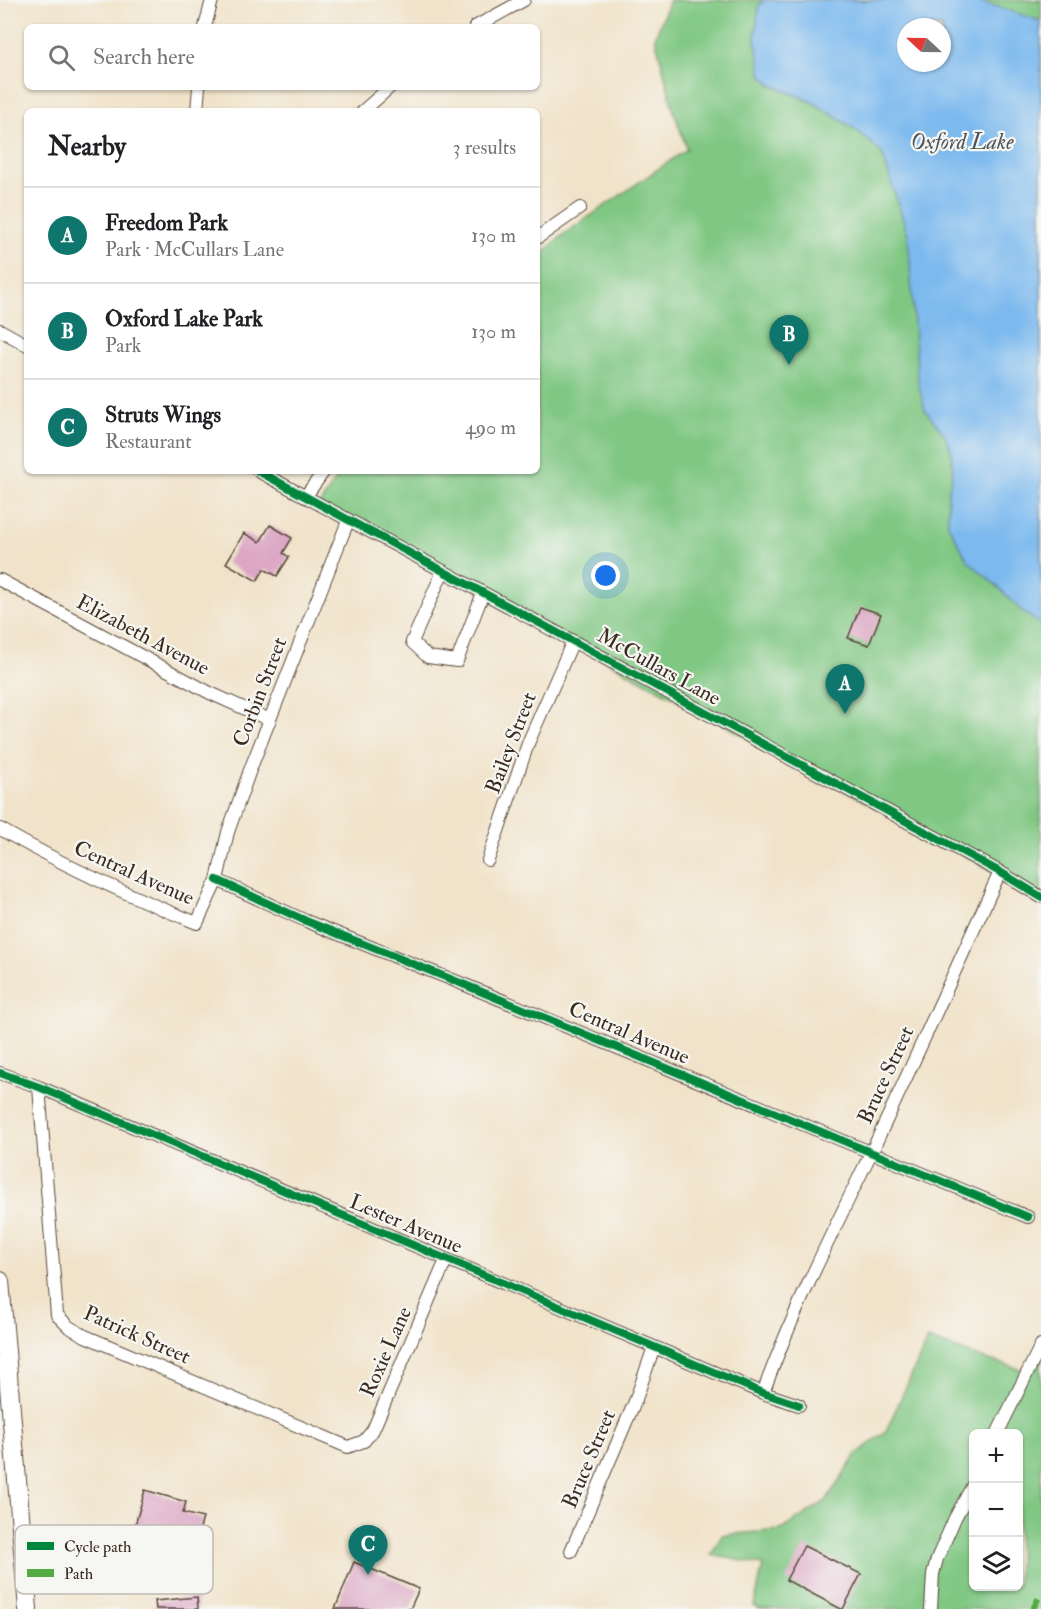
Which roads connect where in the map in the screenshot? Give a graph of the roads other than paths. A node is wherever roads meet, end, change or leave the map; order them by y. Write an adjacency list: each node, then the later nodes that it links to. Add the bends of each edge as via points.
1 (212, 0): 3 (street)
2 (524, 0): 4 (street)
3 (206, 24)
4 (481, 24)
5 (199, 90): 7 (street)
6 (387, 90): 8 (street)
7 (196, 108)
8 (366, 108)
9 (580, 208): 10 (street)
10 (540, 236)
11 (0, 330): 12 (street)
12 (24, 343)
13 (263, 474): 15 (street, McCullars Lane)
14 (322, 474): 15 (street)
15 (305, 497): 16 (street, McCullars Lane)
16 (348, 521): 17 (street, McCullars Lane); 21 (street, Corbin Street)
17 (443, 572): 19 (street, McCullars Lane); 19 (street, via 412,642 428,657 458,661)
18 (0, 580): 21 (street, Elizabeth Avenue, via 210,693)
19 (483, 593): 20 (street, McCullars Lane)
20 (573, 641): 23 (street, Bailey Street, via 529,741); 24 (street, McCullars Lane)
21 (270, 720): 25 (street, Corbin Street, via 228,832)
22 (0, 829): 25 (street, Central Avenue, via 143,901 197,923)
23 (488, 860)
24 (1000, 872): 26 (street, McCullars Lane); 29 (street, Bruce Street)
25 (217, 880): 29 (street, Central Avenue, via 306,921)
26 (1041, 897)
27 (0, 1073): 28 (street, Lester Avenue)
28 (39, 1087): 31 (street, Lester Avenue); 38 (street, Patrick Street, via 57,1315 85,1336)
29 (871, 1152): 30 (street, Central Avenue); 35 (street, Bruce Street)
30 (1028, 1217)
31 (446, 1260): 34 (street, Lester Avenue); 38 (street, Roxie Lane, via 373,1431 364,1441)
32 (0, 1281): 40 (main road)
33 (1041, 1345): 37 (street)
34 (654, 1347): 35 (street, Lester Avenue); 41 (street, Bruce Street)
35 (763, 1393): 36 (street, Lester Avenue)
36 (799, 1405)
37 (999, 1429)
38 (348, 1447)
39 (969, 1492): 44 (street, via 937,1560)
40 (21, 1525)
41 (572, 1551)
42 (27, 1594): 43 (main road)
43 (28, 1609)
44 (931, 1609)

